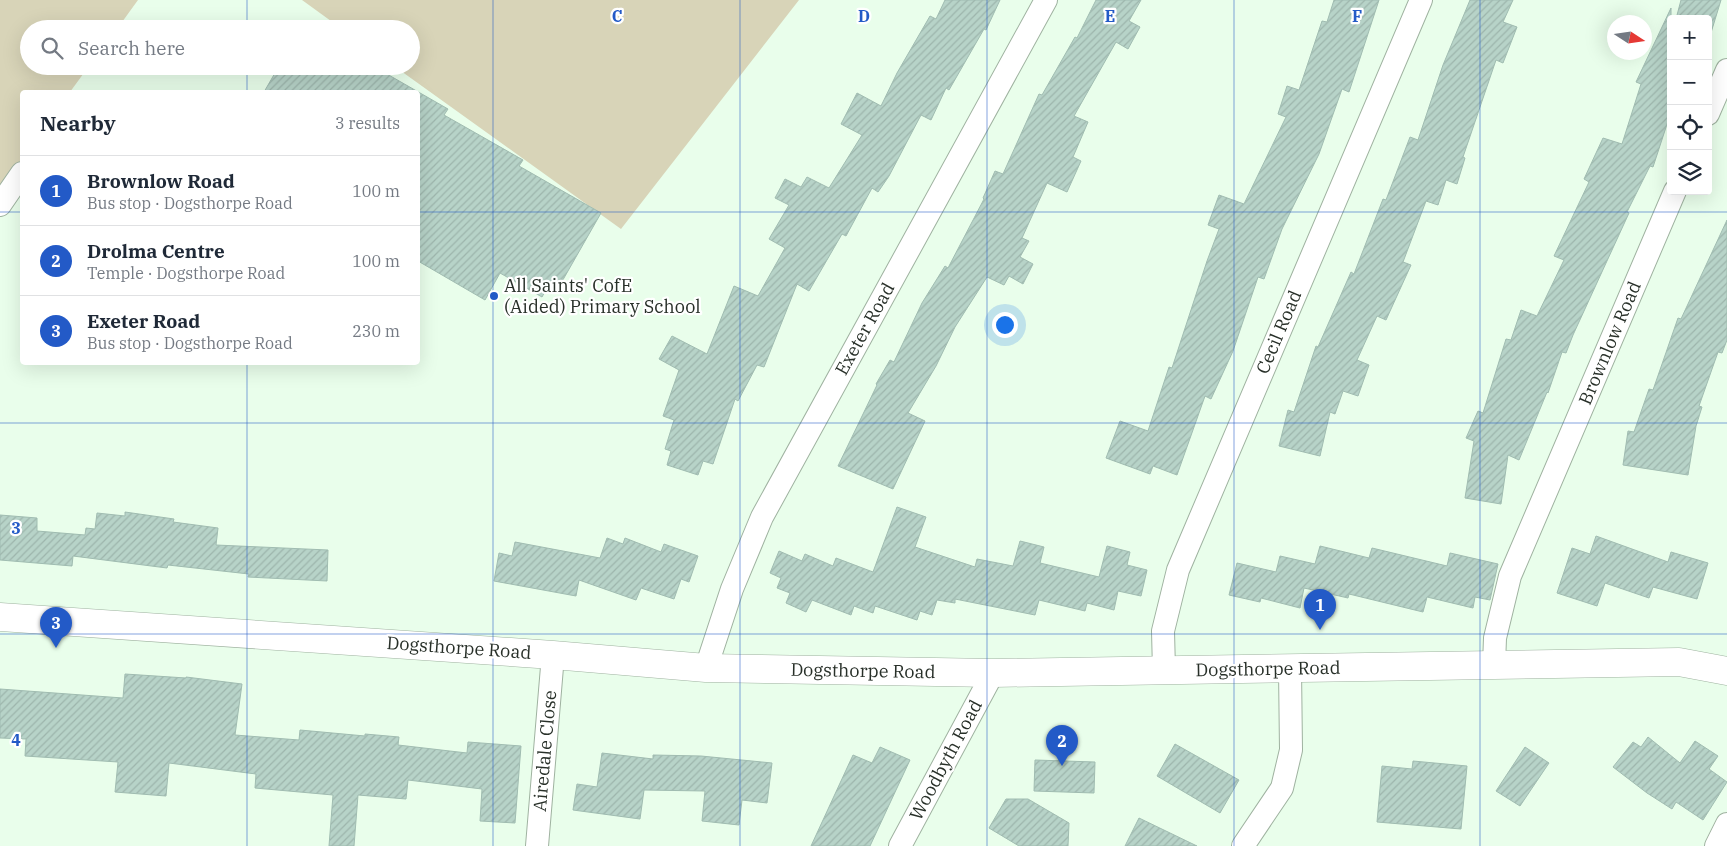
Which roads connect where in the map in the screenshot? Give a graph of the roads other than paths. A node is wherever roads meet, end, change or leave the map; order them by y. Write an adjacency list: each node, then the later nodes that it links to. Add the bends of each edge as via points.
1 (1046, 0): 11 (street, Exeter Road, via 762,517 732,588)
2 (1421, 0): 13 (street, Cecil Road, via 1178,570 1163,631)
3 (1727, 70): 4 (street)
4 (1712, 105)
5 (20, 176): 7 (street)
6 (1673, 195): 10 (street, Brownlow Road, via 1510,576 1495,638)
7 (0, 205)
8 (0, 617): 9 (street, Dogsthorpe Road)
9 (554, 655): 11 (street, Dogsthorpe Road); 17 (street, Airedale Close)
10 (1494, 665): 12 (street, Dogsthorpe Road); 14 (street, Dogsthorpe Road, via 1680,662)
11 (706, 668): 15 (street, Dogsthorpe Road)
12 (1290, 669): 13 (street, Dogsthorpe Road); 19 (street, via 1292,750 1282,788)
13 (1164, 670): 15 (street, Dogsthorpe Road)
14 (1727, 671)
15 (993, 673): 18 (street, Woodbyth Road)
16 (1727, 824): 20 (street)
17 (537, 846)
18 (900, 846)
19 (1243, 846)
20 (1716, 846)

